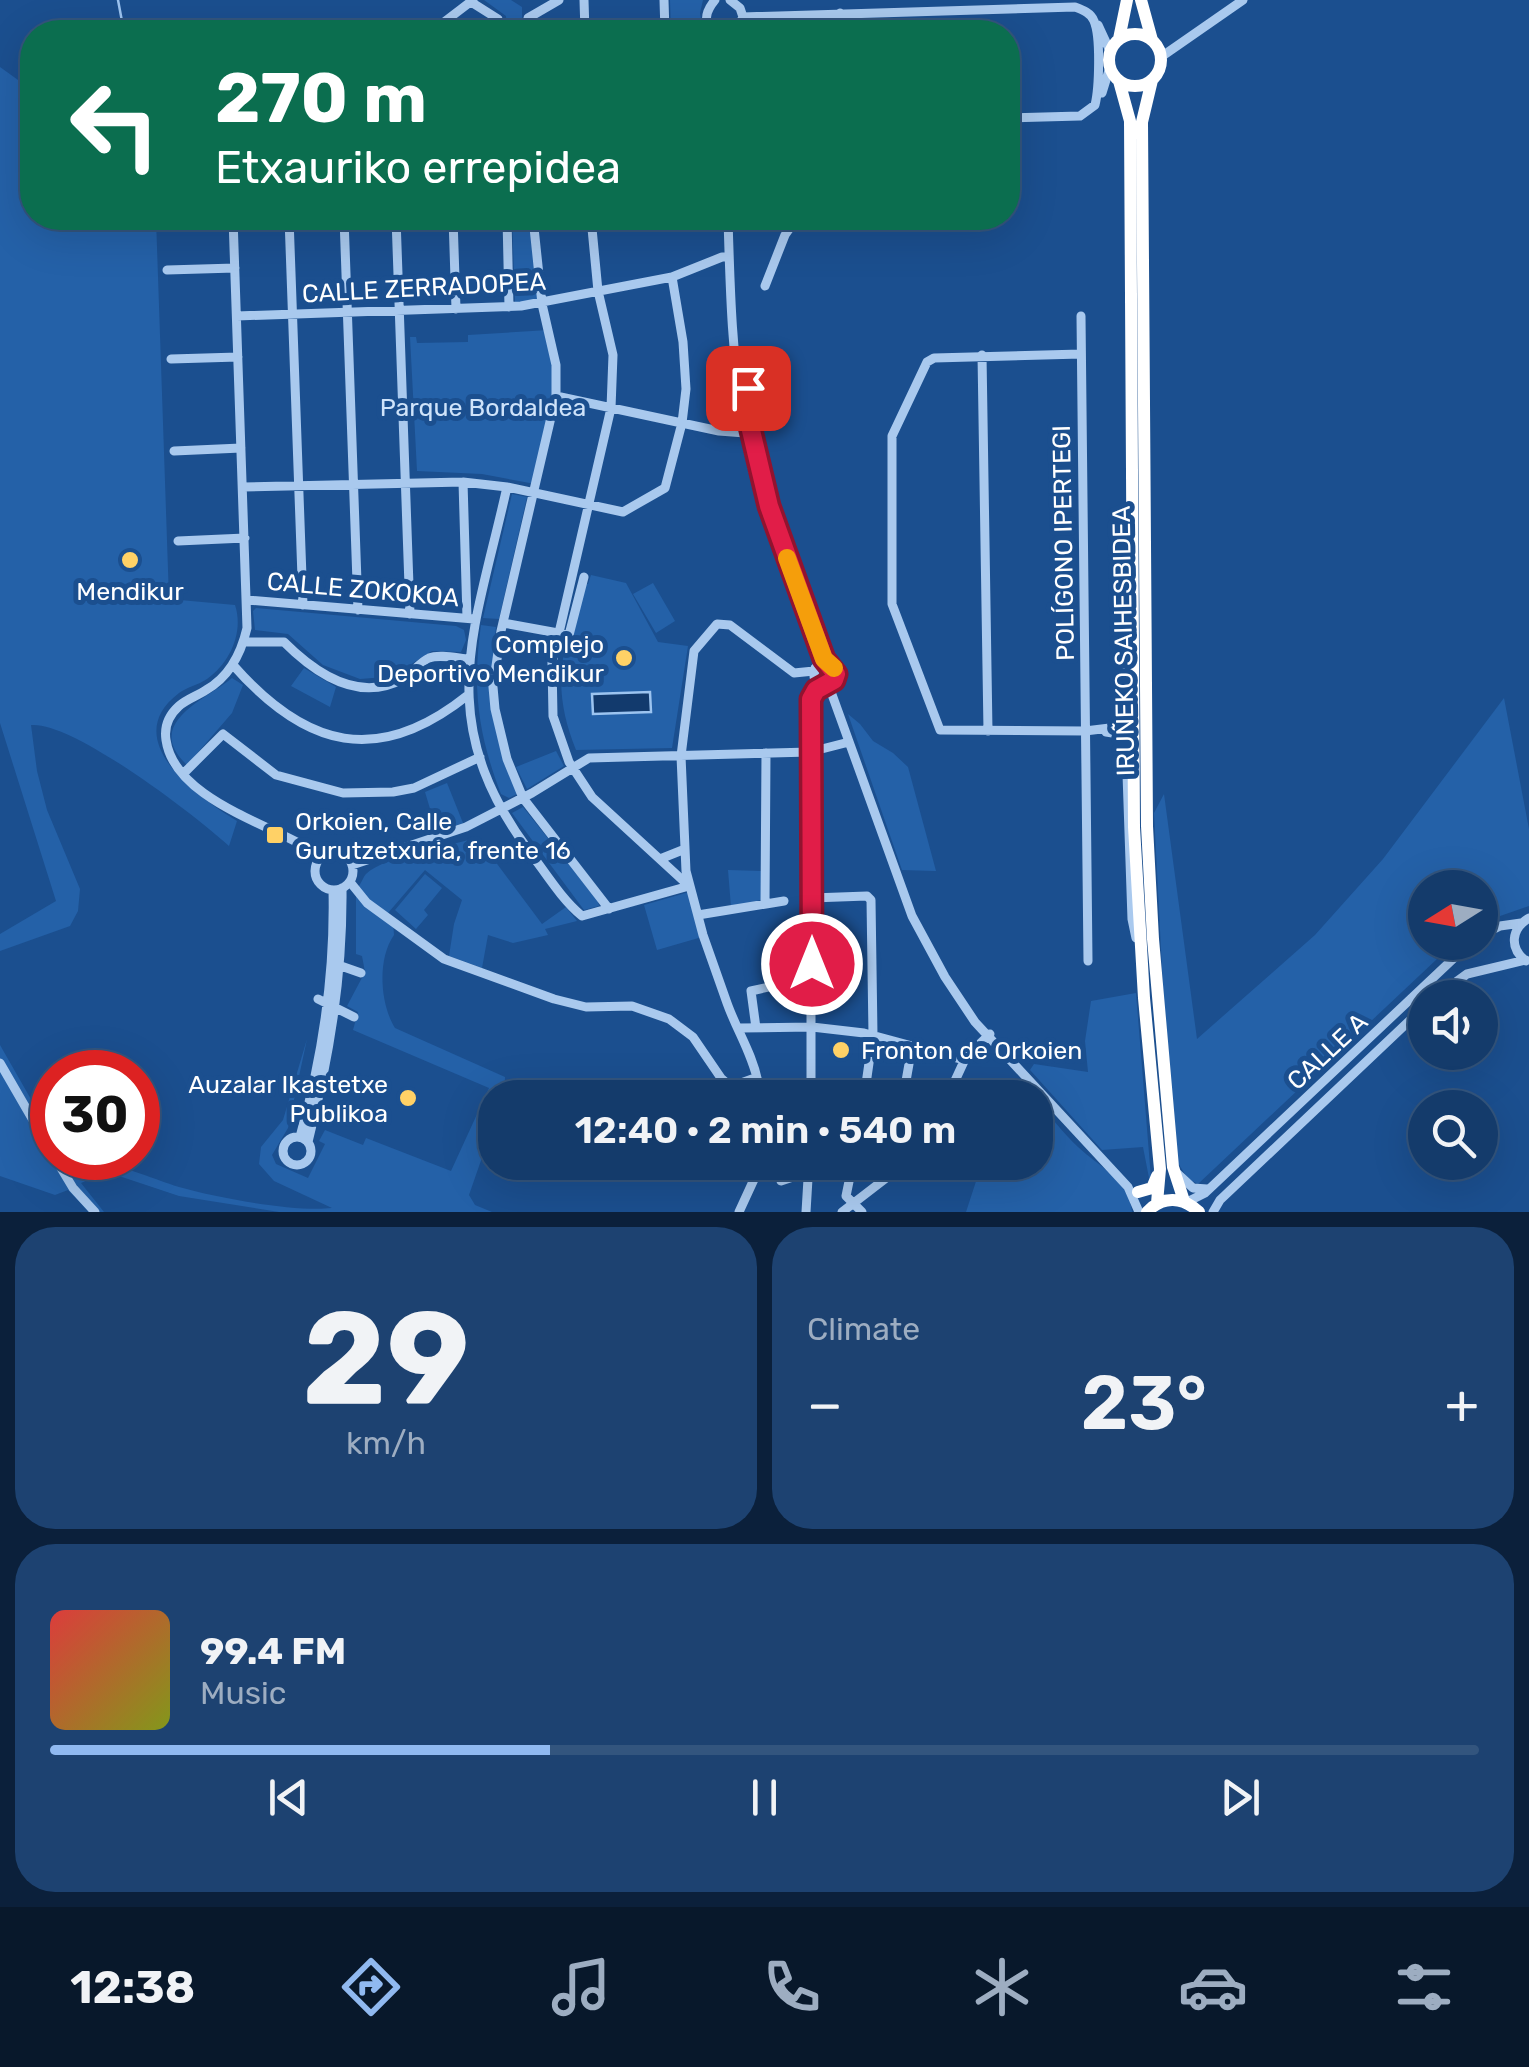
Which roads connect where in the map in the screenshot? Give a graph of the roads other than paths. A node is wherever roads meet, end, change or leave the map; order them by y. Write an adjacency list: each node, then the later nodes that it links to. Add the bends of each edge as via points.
1 (559, 0): 11 (street)
2 (1127, 0): 13 (highway)
3 (1141, 0): 14 (highway)
4 (1244, 0): 16 (street)
5 (472, 1): 9 (street); 10 (street)
6 (737, 6): 7 (street)
7 (840, 14): 8 (street, via 1074,7); 12 (street)
8 (1094, 18): 15 (street); 20 (street)
9 (446, 20)
10 (498, 20)
11 (528, 20)
12 (840, 20)
13 (1119, 39): 14 (highway, via 1136,33); 15 (highway)
14 (1152, 40): 16 (highway)
15 (1110, 51): 17 (highway)
16 (1161, 57): 19 (highway)
17 (1110, 67): 18 (highway); 20 (street)
18 (1119, 80): 19 (highway, via 1136,86); 67 (highway, IRUÑEKO SAIHESBIDEA, via 1130,121)
19 (1152, 80): 140 (highway, IRUÑEKO SAIHESBIDEA, via 1142,122 1147,826)
20 (1095, 106): 21 (street, via 1080,116)
21 (1020, 118)
22 (233, 230): 33 (street)
23 (289, 230): 43 (street)
24 (344, 230): 42 (street)
25 (397, 230): 41 (street)
26 (453, 230): 40 (street)
27 (507, 230): 39 (street)
28 (534, 230): 38 (street)
29 (592, 230): 37 (street)
30 (728, 230): 32 (street)
31 (789, 230): 36 (street)
32 (729, 257): 35 (street, CALLE ZERRADOPEA); 46 (street)
33 (235, 268): 34 (street); 44 (street)
34 (167, 270)
35 (672, 277): 37 (street, CALLE ZERRADOPEA); 56 (street, via 686,367)
36 (765, 286)
37 (598, 291): 38 (street, CALLE ZERRADOPEA); 55 (street, via 613,356)
38 (542, 304): 39 (street, CALLE ZERRADOPEA); 54 (street)
39 (509, 307): 40 (street, CALLE ZERRADOPEA)
40 (456, 309): 41 (street, CALLE ZERRADOPEA)
41 (400, 311): 42 (street, CALLE ZERRADOPEA); 60 (street)
42 (347, 312): 43 (street, CALLE ZERRADOPEA); 62 (street)
43 (292, 314): 44 (street, CALLE ZERRADOPEA); 63 (street)
44 (236, 316): 49 (street)
45 (1081, 316): 47 (street, POLÍGONO IPERTEGI)
46 (736, 349): 51 (street); 52 (street)
47 (1082, 354): 48 (street); 86 (street, POLÍGONO IPERTEGI)
48 (982, 356): 85 (street); 85 (street, via 927,362 892,436 892,604 940,730)
49 (238, 357): 50 (street); 58 (street)
50 (171, 359)
51 (748, 365): 52 (street); 53 (street, via 761,376)
52 (738, 376): 53 (street); 57 (street)
53 (748, 388): 82 (street, via 744,401 769,506)
54 (556, 396): 55 (street); 66 (street)
55 (611, 408): 56 (street); 68 (street)
56 (682, 423): 57 (street); 68 (street, via 665,488 622,512)
57 (745, 433): 82 (street, via 767,520)
58 (241, 448): 59 (street); 65 (street)
59 (174, 451)
60 (406, 482): 61 (street); 62 (street); 75 (street)
61 (463, 482): 64 (street); 76 (street)
62 (352, 484): 63 (street); 74 (street)
63 (299, 486): 65 (street); 73 (street)
64 (508, 487): 66 (street); 76 (street)
65 (242, 488): 69 (street)
66 (533, 494): 68 (street); 77 (street)
67 (1132, 496): 87 (street, via 1125,717); 116 (highway, IRUÑEKO SAIHESBIDEA)
68 (588, 505): 78 (street)
69 (245, 538): 70 (street); 72 (street)
70 (178, 541)
71 (584, 577): 78 (street, via 571,631)
72 (247, 600): 73 (street, CALLE ZOKOKOA); 79 (street)
73 (303, 605): 74 (street, CALLE ZOKOKOA)
74 (358, 610): 75 (street, CALLE ZOKOKOA)
75 (410, 614): 76 (street, CALLE ZOKOKOA)
76 (471, 619): 80 (street)
77 (502, 623): 78 (street); 95 (street, via 495,709)
78 (558, 635): 93 (street, via 550,691)
79 (244, 642): 80 (street, via 284,642 333,682 357,686 401,680 432,657); 81 (street)
80 (468, 659): 84 (street)
81 (233, 665): 84 (street, via 292,720 351,738 422,728); 94 (street, via 171,714 168,751)
82 (820, 666): 83 (street, via 815,680); 83 (street, via 836,670); 91 (street, via 794,673 730,624 716,624 694,652)
83 (828, 684): 88 (street); 89 (street, via 812,694); 127 (street, via 916,913)
84 (468, 695): 92 (street)
85 (988, 731): 86 (street)
86 (1085, 731): 87 (street); 113 (street, POLÍGONO IPERTEGI)
87 (1104, 731): 116 (street, via 1119,734 1126,745 1132,919)
88 (849, 742): 89 (street); 127 (street, via 912,916 945,977)
89 (810, 752): 90 (street); 103 (street)
90 (766, 754): 91 (street); 105 (street)
91 (680, 756): 93 (street, via 589,758); 97 (street)
92 (480, 757): 94 (street, via 414,788 343,793 276,775 223,734); 96 (street)
93 (573, 769): 95 (street); 99 (street, via 592,798)
94 (184, 773): 98 (street, via 221,806)
95 (524, 798): 96 (street); 106 (street)
96 (503, 810): 100 (street); 106 (street, via 578,914)
97 (684, 849): 99 (street); 102 (street)
98 (321, 856): 100 (street, via 342,853); 101 (street, via 315,866 322,886)
99 (660, 859): 102 (street)
100 (352, 865): 101 (street)
101 (342, 886): 111 (street); 115 (street); 132 (street, via 444,959 554,999 586,1007 632,1006 669,1019 693,1037)
102 (689, 886): 106 (street); 107 (street)
103 (812, 898): 124 (street); 128 (street, via 871,900)
104 (784, 901): 105 (street)
105 (765, 904): 107 (street)
106 (609, 909)
107 (698, 915): 125 (street)
108 (1525, 920): 109 (street); 114 (street, via 1514,933 1514,946)
109 (1498, 927)
110 (322, 945): 111 (street)
111 (333, 948): 121 (street)
112 (1452, 960): 148 (street, CALLE A)
113 (1088, 961)
114 (1528, 961): 118 (street)
115 (341, 966): 117 (street); 121 (street)
116 (1142, 969): 140 (highway, IRUÑEKO SAIHESBIDEA)
117 (361, 973)
118 (1458, 980)
119 (773, 986): 126 (street, via 751,991)
120 (318, 999): 121 (street)
121 (333, 1006): 122 (street); 139 (street, via 324,1081)
122 (354, 1017)
123 (1408, 1022): 160 (street, CALLE A)
124 (812, 1027): 126 (street); 128 (street); 134 (street)
125 (739, 1028): 126 (street); 133 (street)
126 (756, 1028)
127 (990, 1034): 129 (street); 149 (street)
128 (872, 1035): 129 (street); 135 (street)
129 (964, 1060): 137 (street)
130 (0, 1064): 138 (street)
131 (909, 1064): 136 (street)
132 (723, 1080)
133 (758, 1080)
134 (811, 1080)
135 (866, 1080)
136 (906, 1080)
137 (955, 1080)
138 (30, 1115)
139 (304, 1140)
140 (1166, 1168): 148 (street, via 1193,1188); 149 (highway, via 1152,1188); 151 (highway, IRUÑEKO SAIHESBIDEA); 152 (highway, IRUÑEKO SAIHESBIDEA)
141 (68, 1180): 153 (street)
142 (754, 1180): 154 (street)
143 (783, 1180): 147 (street)
144 (809, 1180): 155 (street)
145 (849, 1180): 150 (street, via 846,1196)
146 (882, 1180): 150 (street)
147 (780, 1181)
148 (1210, 1188): 151 (street, CALLE A)
149 (1133, 1189): 152 (street); 158 (street)
150 (852, 1202): 156 (street); 157 (street)
151 (1186, 1202): 152 (highway, via 1166,1200); 159 (highway)
152 (1152, 1208)
153 (95, 1212)
154 (739, 1212)
155 (806, 1212)
156 (842, 1212)
157 (862, 1212)
158 (1139, 1212)
159 (1199, 1212)
160 (1213, 1212)

